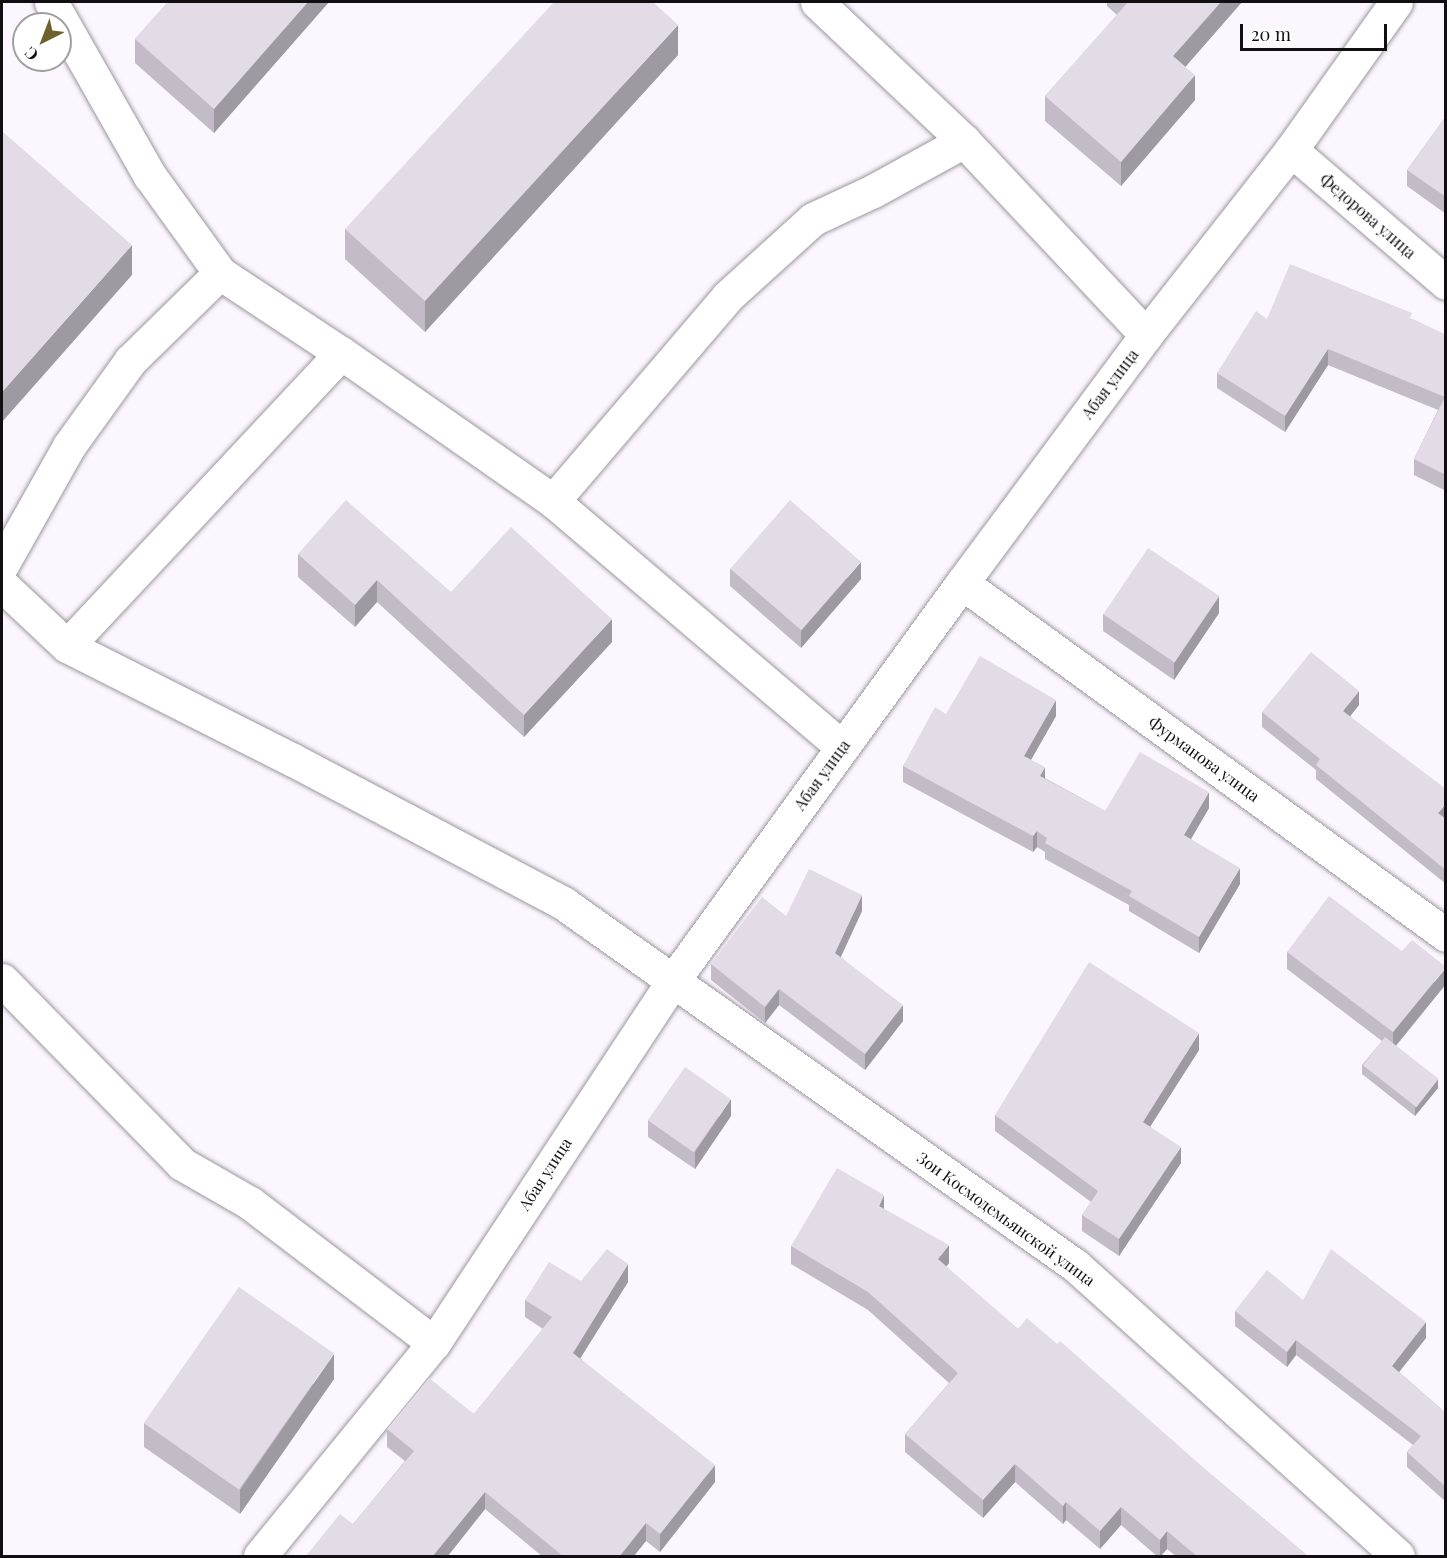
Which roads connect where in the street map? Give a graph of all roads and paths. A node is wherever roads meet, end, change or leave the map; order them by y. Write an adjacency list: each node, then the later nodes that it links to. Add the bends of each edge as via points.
1 (51, 2): 6 (street, via 150,176)
2 (817, 2): 4 (street)
3 (1396, 2): 5 (street, Абая улица)
4 (964, 141): 8 (street); 10 (street, via 813,219 727,297)
5 (1291, 150): 7 (street, Федорова улица); 8 (street, Абая улица)
6 (220, 273): 9 (street); 11 (street, via 130,361 69,446)
7 (1446, 283)
8 (1146, 335): 12 (street, Абая улица)
9 (341, 353): 10 (street); 14 (street)
10 (553, 501): 15 (street)
11 (2, 565)
12 (962, 583): 15 (street, Абая улица); 16 (street, Фурманова улица)
13 (2, 585): 14 (street, Зои Космодемьянской улица)
14 (67, 646): 18 (street, Зои Космодемьянской улица, via 294,760 563,903)
15 (842, 747): 18 (street, Абая улица)
16 (1446, 935)
17 (2, 980): 19 (street, via 182,1164 250,1203)
18 (672, 982): 19 (street, Абая улица); 21 (street, Зои Космодемьянской улица, via 1076,1266)
19 (434, 1343): 20 (street, Абая улица)
20 (260, 1557)
21 (1398, 1557)

